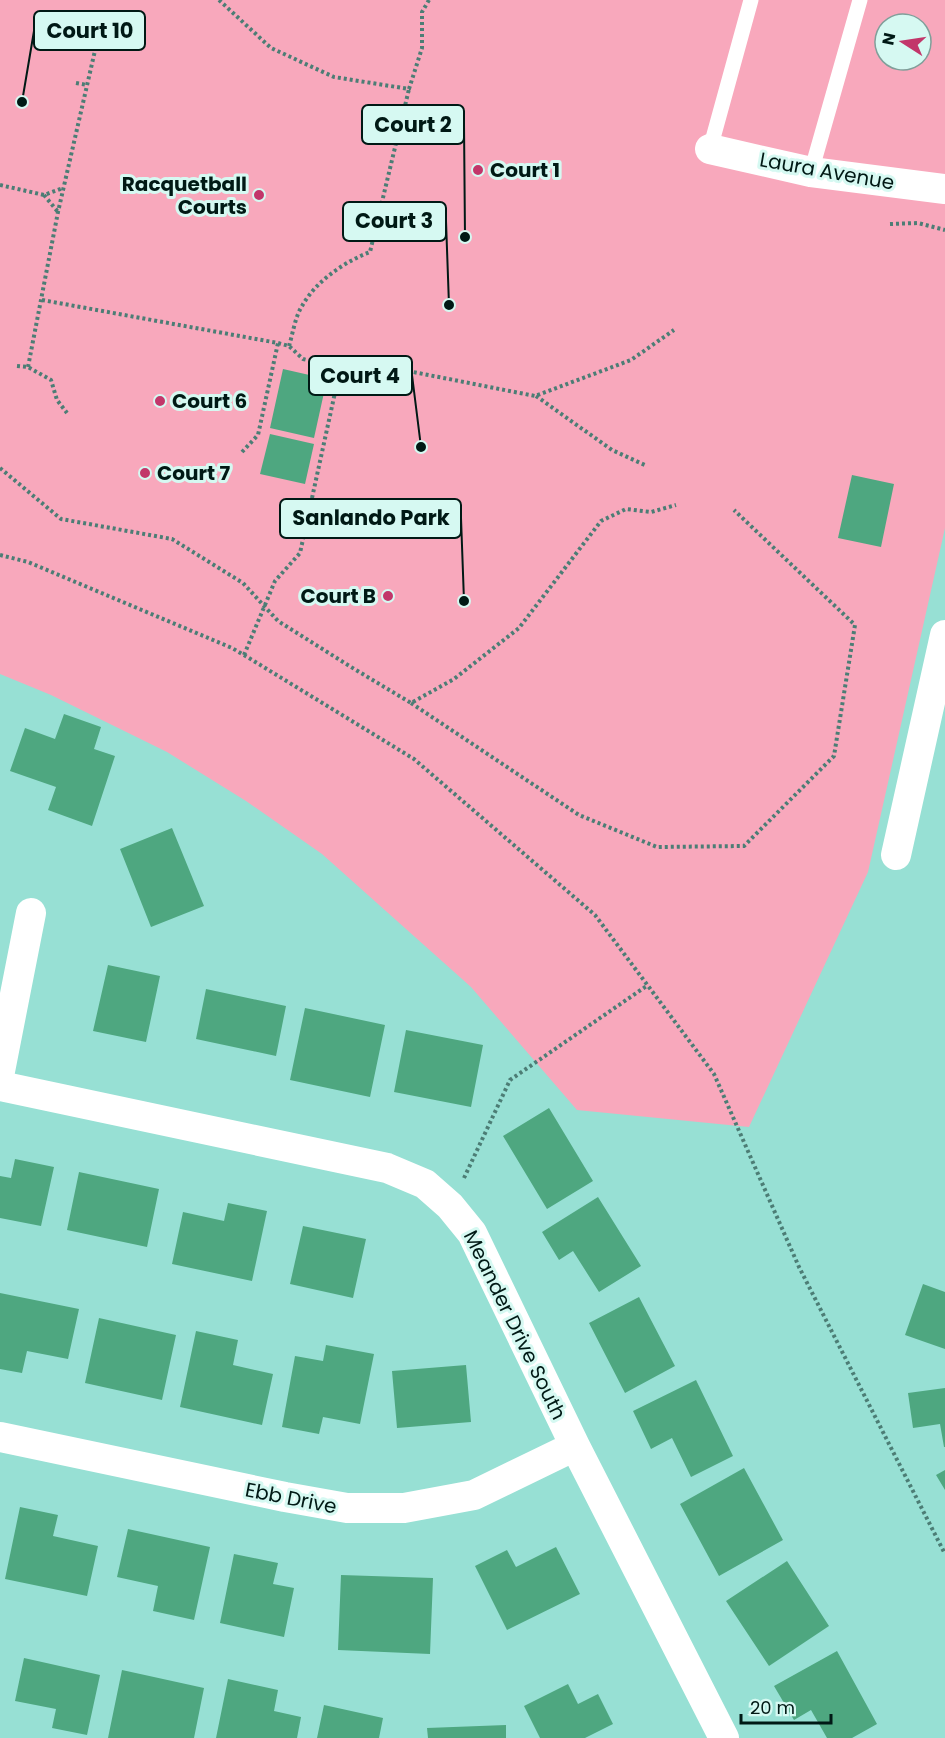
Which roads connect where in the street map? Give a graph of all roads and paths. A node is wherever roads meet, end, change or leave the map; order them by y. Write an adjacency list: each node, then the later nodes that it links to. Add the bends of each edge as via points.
1 (219, 0): 8 (path, via 271,48 334,76)
2 (429, 0): 8 (path, via 422,12 422,48)
3 (751, 0): 9 (lane)
4 (860, 0): 10 (lane)
5 (92, 17): 7 (path, via 102,20)
6 (76, 83): 7 (path)
7 (87, 85): 12 (path)
8 (410, 89): 21 (path, via 370,252 354,258 317,285 301,307)
9 (710, 149): 10 (street, Laura Avenue)
10 (811, 172): 13 (street, Laura Avenue)
11 (0, 185): 14 (path)
12 (63, 188): 14 (path); 15 (path)
13 (945, 189)
14 (44, 195): 15 (path)
15 (58, 212): 18 (path)
16 (890, 224): 17 (path, via 918,223)
17 (945, 230)
18 (42, 300): 20 (path); 23 (path)
19 (674, 330): 25 (path, via 631,360)
20 (278, 343): 21 (path); 27 (path, via 258,435)
21 (289, 346): 24 (path, via 303,359)
22 (17, 366): 23 (path)
23 (28, 367): 26 (path, via 51,380 57,400)
24 (344, 368): 25 (path, via 372,375 398,369); 33 (path, via 336,388 300,553 275,580)
25 (536, 396): 28 (path, via 612,450)
26 (67, 413)
27 (242, 452)
28 (647, 466)
29 (0, 468): 33 (path, via 61,519 172,539 243,583)
30 (676, 505): 36 (path, via 651,512 626,509 601,521 519,628 454,679)
31 (734, 510): 36 (path, via 855,625 834,756 744,846 657,847 579,815)
32 (0, 555): 35 (path, via 28,562)
33 (265, 607): 35 (path); 36 (path, via 278,621)
34 (945, 635): 37 (street)
35 (244, 655): 39 (path, via 414,759 595,915)
36 (411, 703)
37 (896, 855)
38 (31, 913): 40 (street)
39 (648, 985): 42 (path, via 510,1080); 45 (path, via 714,1074 799,1267)
40 (0, 1071)
41 (0, 1086): 42 (street, Meander Drive South, via 387,1168 425,1184)
42 (450, 1206): 44 (street, Meander Drive South, via 472,1233)
43 (0, 1437): 44 (street, Ebb Drive, via 347,1508 404,1508 474,1495)
44 (575, 1446): 46 (street, Meander Drive South)
45 (945, 1554)
46 (724, 1738)

